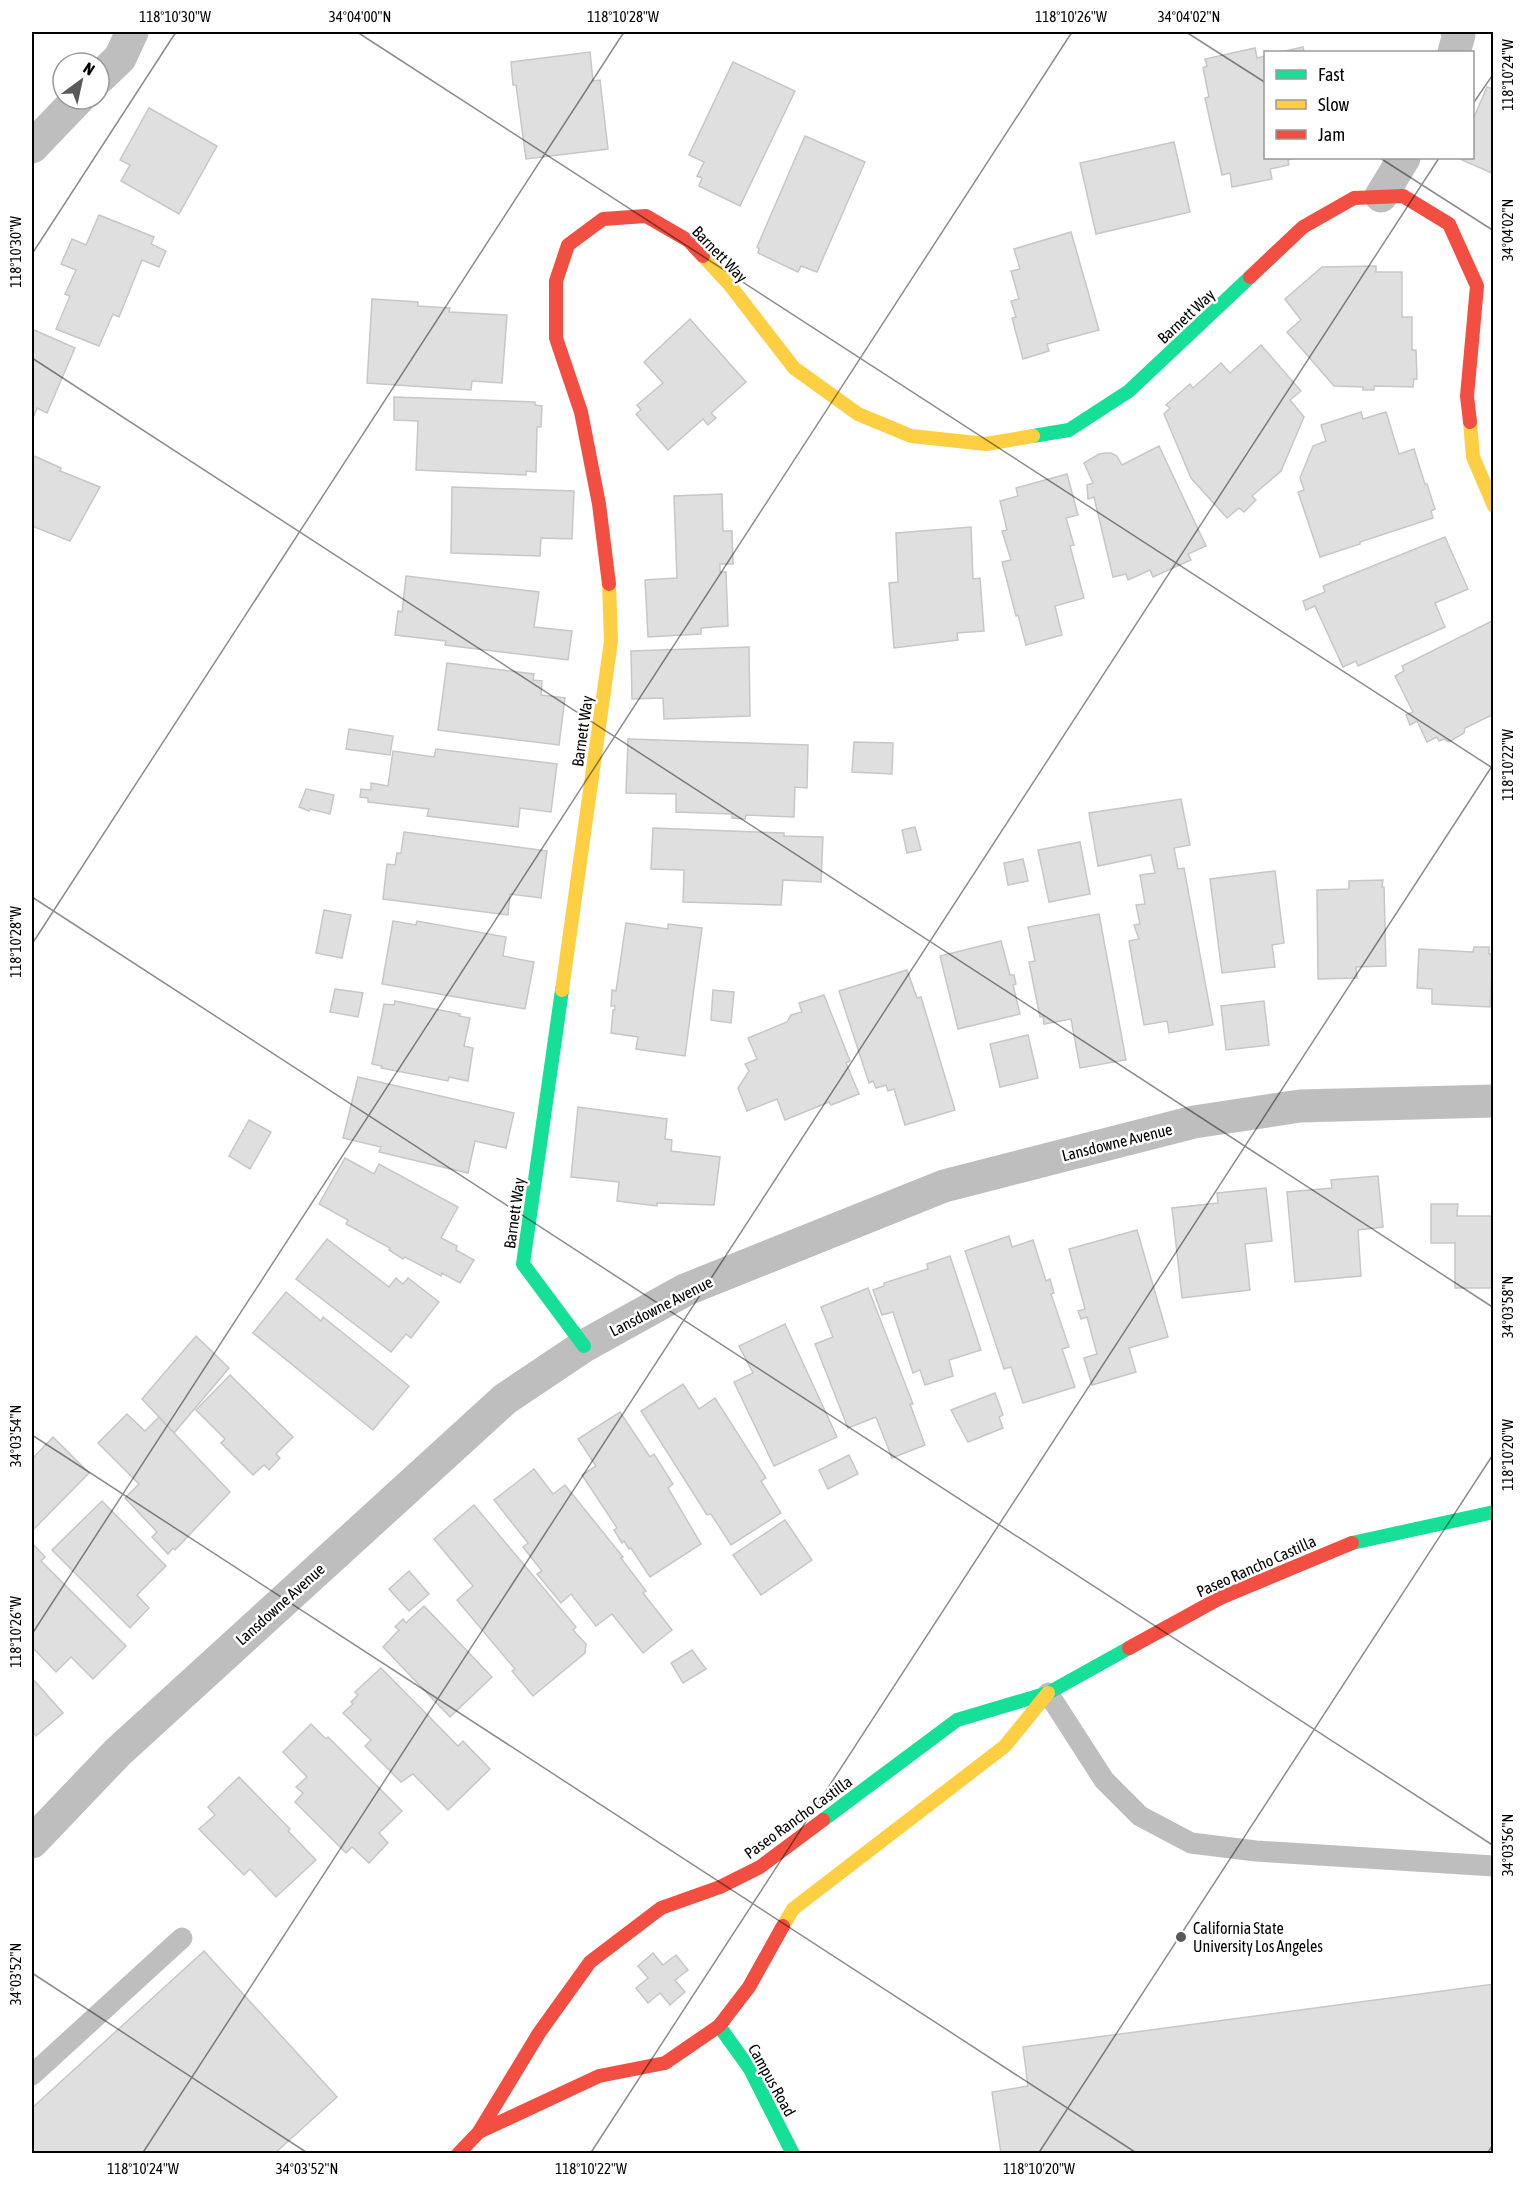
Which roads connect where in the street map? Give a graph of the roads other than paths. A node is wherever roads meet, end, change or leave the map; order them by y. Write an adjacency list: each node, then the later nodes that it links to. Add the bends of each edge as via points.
1 (132, 32): 4 (street, via 120,58)
2 (1457, 32): 3 (street)
3 (1454, 51)
4 (111, 67)
5 (66, 111): 6 (street)
6 (32, 147)
7 (1403, 159): 8 (street)
8 (1382, 196): 9 (street, Barnett Way, via 1403,195 1449,224 1477,286 1467,396 1473,457); 11 (street, Barnett Way, via 1354,198 1303,226 1129,390 1069,430 986,444 911,436 858,414 794,368 729,284 689,241 646,216 603,219 568,245 556,281 556,338 582,412 599,504 610,593 611,641 524,1264)
9 (1494, 506)
10 (1494, 1101): 11 (street, Lansdowne Avenue, via 1300,1106 1194,1122 945,1186 685,1290)
11 (584, 1346): 14 (street, Lansdowne Avenue, via 505,1399 118,1752)
12 (1494, 1512): 13 (street, Paseo Rancho Castilla, via 1351,1543 1220,1598)
13 (1048, 1693): 15 (lane, via 1104,1780 1140,1816 1191,1843 1256,1851); 17 (street, Paseo Rancho Castilla, via 1005,1746 793,1909 749,1987); 19 (street, Paseo Rancho Castilla, via 957,1720 760,1867 720,1887 661,1908 590,1962 545,2024)
14 (32, 1842)
15 (1494, 1866)
16 (183, 1938): 18 (lane)
17 (718, 2025): 19 (street, Paseo Rancho Castilla, via 665,2063 599,2076); 21 (street, Campus Road, via 750,2070)
18 (32, 2075)
19 (479, 2133): 20 (street, Paseo Rancho Castilla)
20 (458, 2154)
21 (792, 2154)

